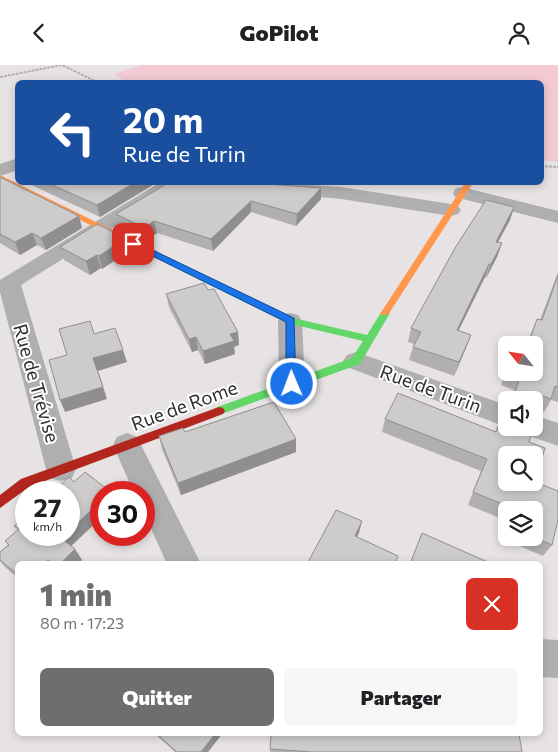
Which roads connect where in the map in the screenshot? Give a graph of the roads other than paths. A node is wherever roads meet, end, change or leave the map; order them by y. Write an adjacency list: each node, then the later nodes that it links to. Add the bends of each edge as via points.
1 (15, 164): 2 (street)
2 (0, 171)
3 (0, 177): 4 (street, Rue de Turin)
4 (15, 185)
5 (16, 185): 11 (street, Rue de Turin)
6 (168, 185): 11 (street)
7 (263, 187): 9 (street, via 341,193)
8 (465, 188): 9 (street); 10 (street)
9 (451, 210): 13 (street)
10 (558, 217)
11 (98, 227): 12 (street, Rue de Turin); 19 (street, Rue de Trévise, via 9,283)
12 (290, 321): 13 (street, Rue de Turin); 14 (street)
13 (362, 350): 14 (street, Rue de Rome); 15 (street, Rue de Turin)
14 (292, 384): 18 (street, Rue de Rome)
15 (498, 412)
16 (543, 429): 17 (street)
17 (558, 435)
18 (127, 445): 19 (street, Rue de Rome); 21 (street)
19 (61, 469): 20 (street, Rue de Rome, via 24,483)
20 (0, 502)
21 (183, 561)
22 (543, 658): 23 (street)
23 (558, 659)

